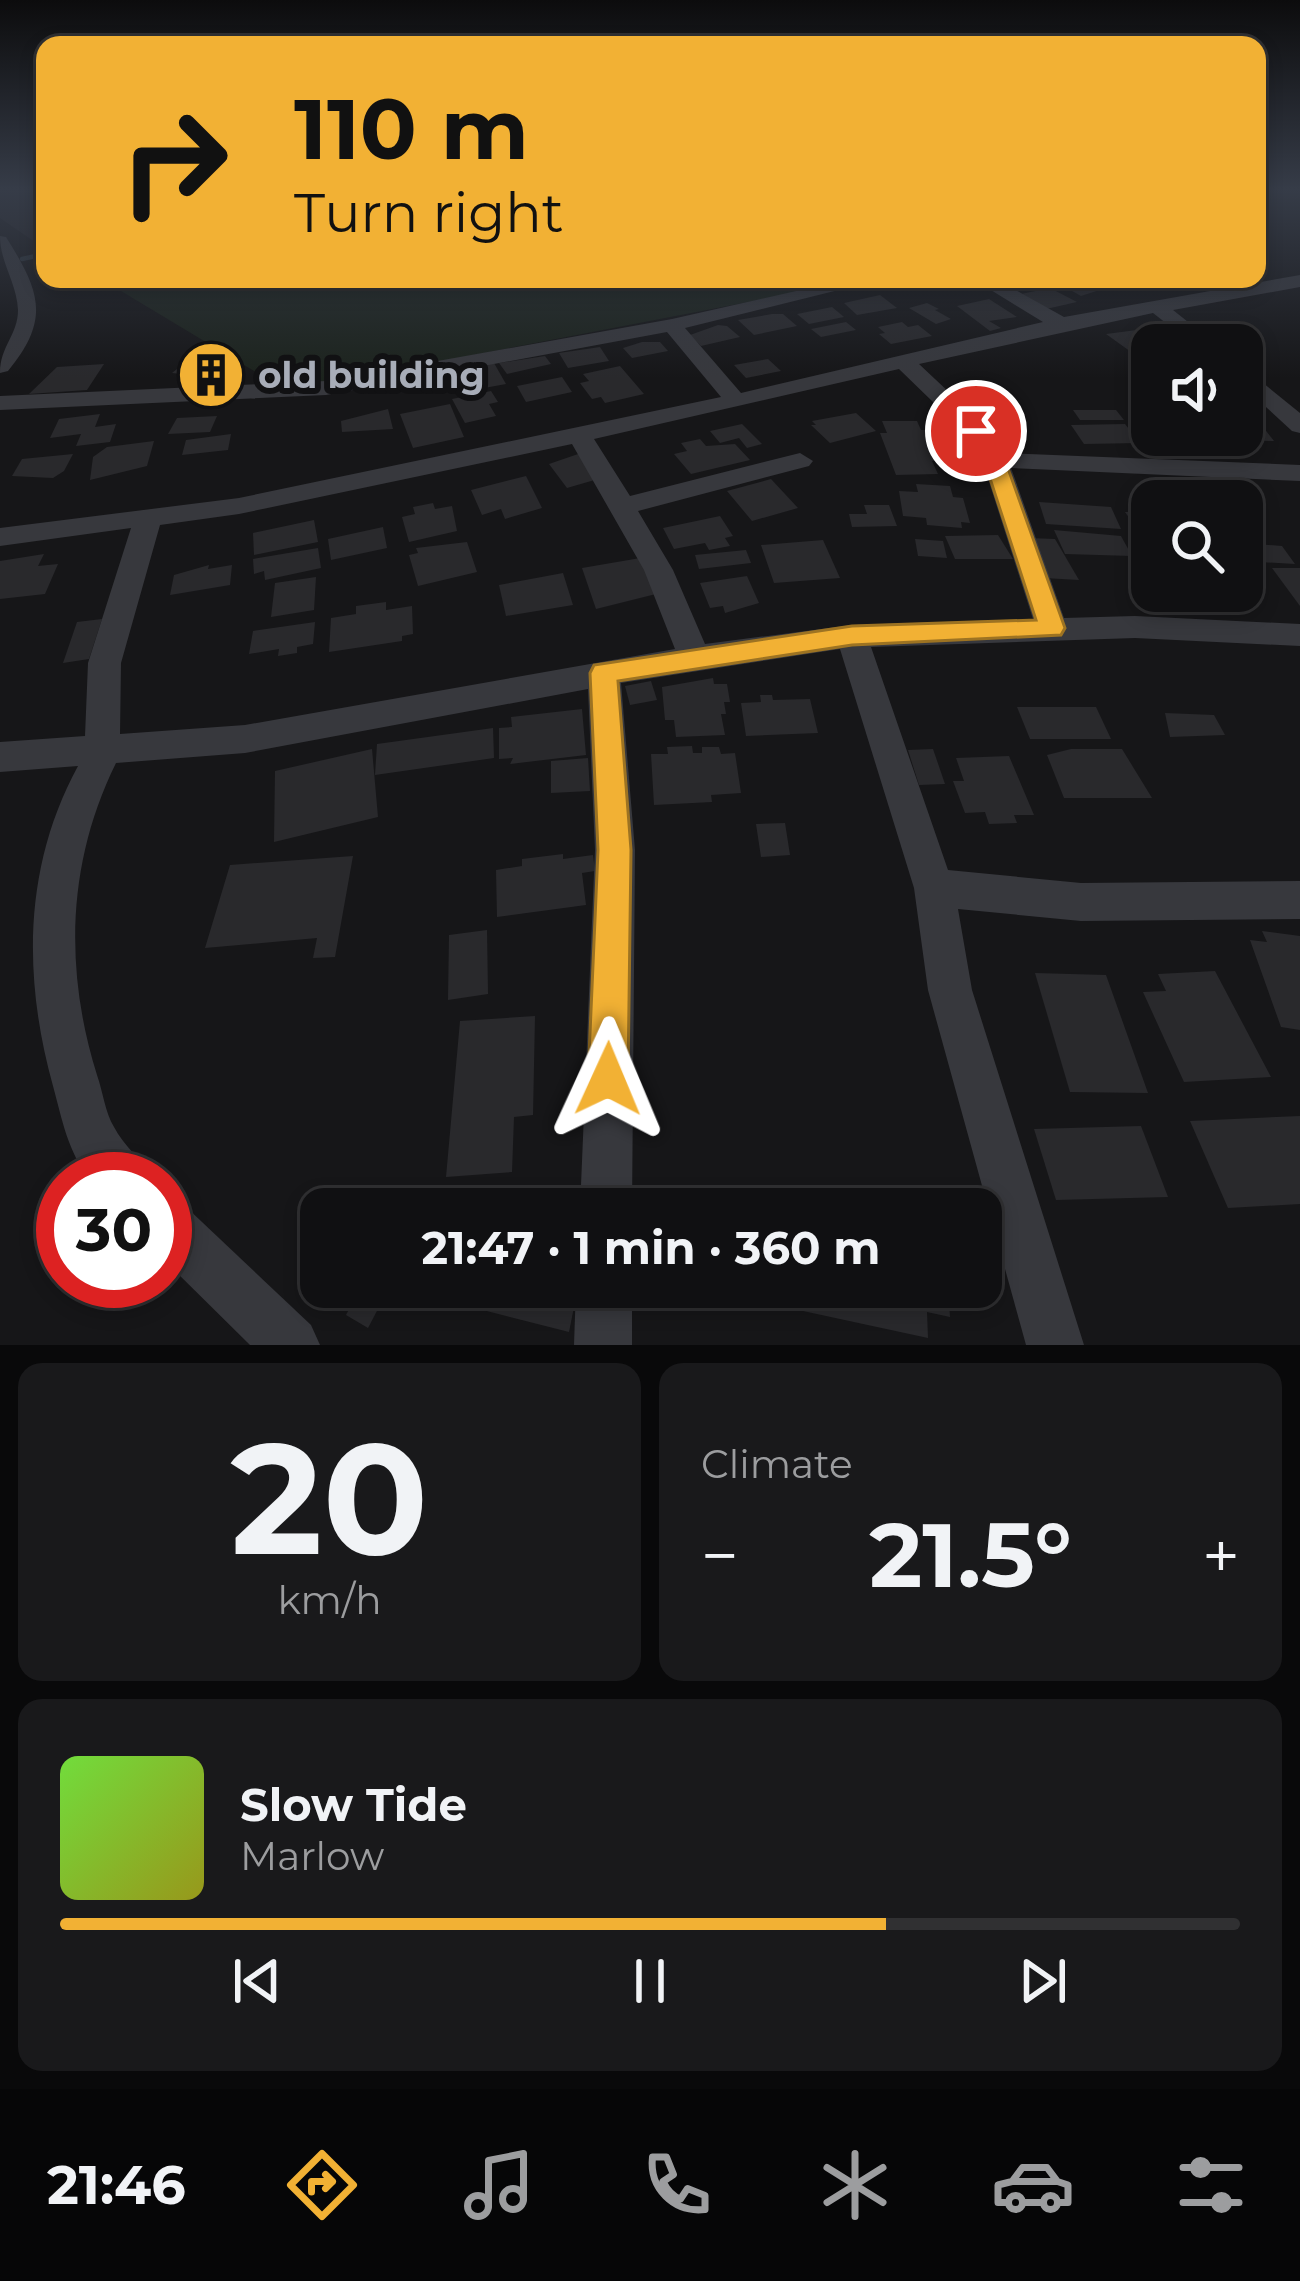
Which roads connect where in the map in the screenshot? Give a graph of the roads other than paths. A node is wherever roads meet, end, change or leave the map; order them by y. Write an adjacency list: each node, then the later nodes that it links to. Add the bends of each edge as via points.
1 (5, 253): 11 (street, via 32,316)
2 (1300, 280): 3 (street)
3 (1266, 286)
4 (834, 288): 10 (street)
5 (998, 288): 8 (street)
6 (1254, 288): 7 (street)
7 (1155, 305): 8 (street); 9 (street)
8 (1060, 324): 12 (street)
9 (1180, 324)
10 (672, 325): 14 (street); 15 (street, via 326,388)
11 (3, 360)
12 (903, 361): 14 (street); 18 (street)
13 (1263, 392): 16 (street)
14 (736, 401): 17 (street)
15 (0, 403)
16 (1300, 426)
17 (579, 435): 21 (street); 22 (street)
18 (995, 460): 20 (street); 24 (street)
19 (800, 461): 21 (street)
20 (1300, 473)
21 (624, 506): 27 (street, via 679,607)
22 (148, 518): 23 (street); 29 (street, via 100,682)
23 (0, 537)
24 (1052, 628): 25 (street); 26 (street)
25 (1300, 635)
26 (852, 636): 27 (street); 31 (street)
27 (694, 658): 28 (street)
28 (604, 673): 29 (street, via 244,739); 34 (street, via 614,850)
29 (105, 750): 30 (street); 33 (street, via 61,851 50,949 68,1061)
30 (0, 757)
31 (934, 888): 32 (street, via 1081,902); 39 (street, via 950,990)
32 (1300, 900)
33 (102, 1152)
34 (606, 1188)
35 (192, 1250): 37 (street)
36 (604, 1308): 38 (street)
37 (291, 1345)
38 (603, 1345)
39 (1054, 1345)

